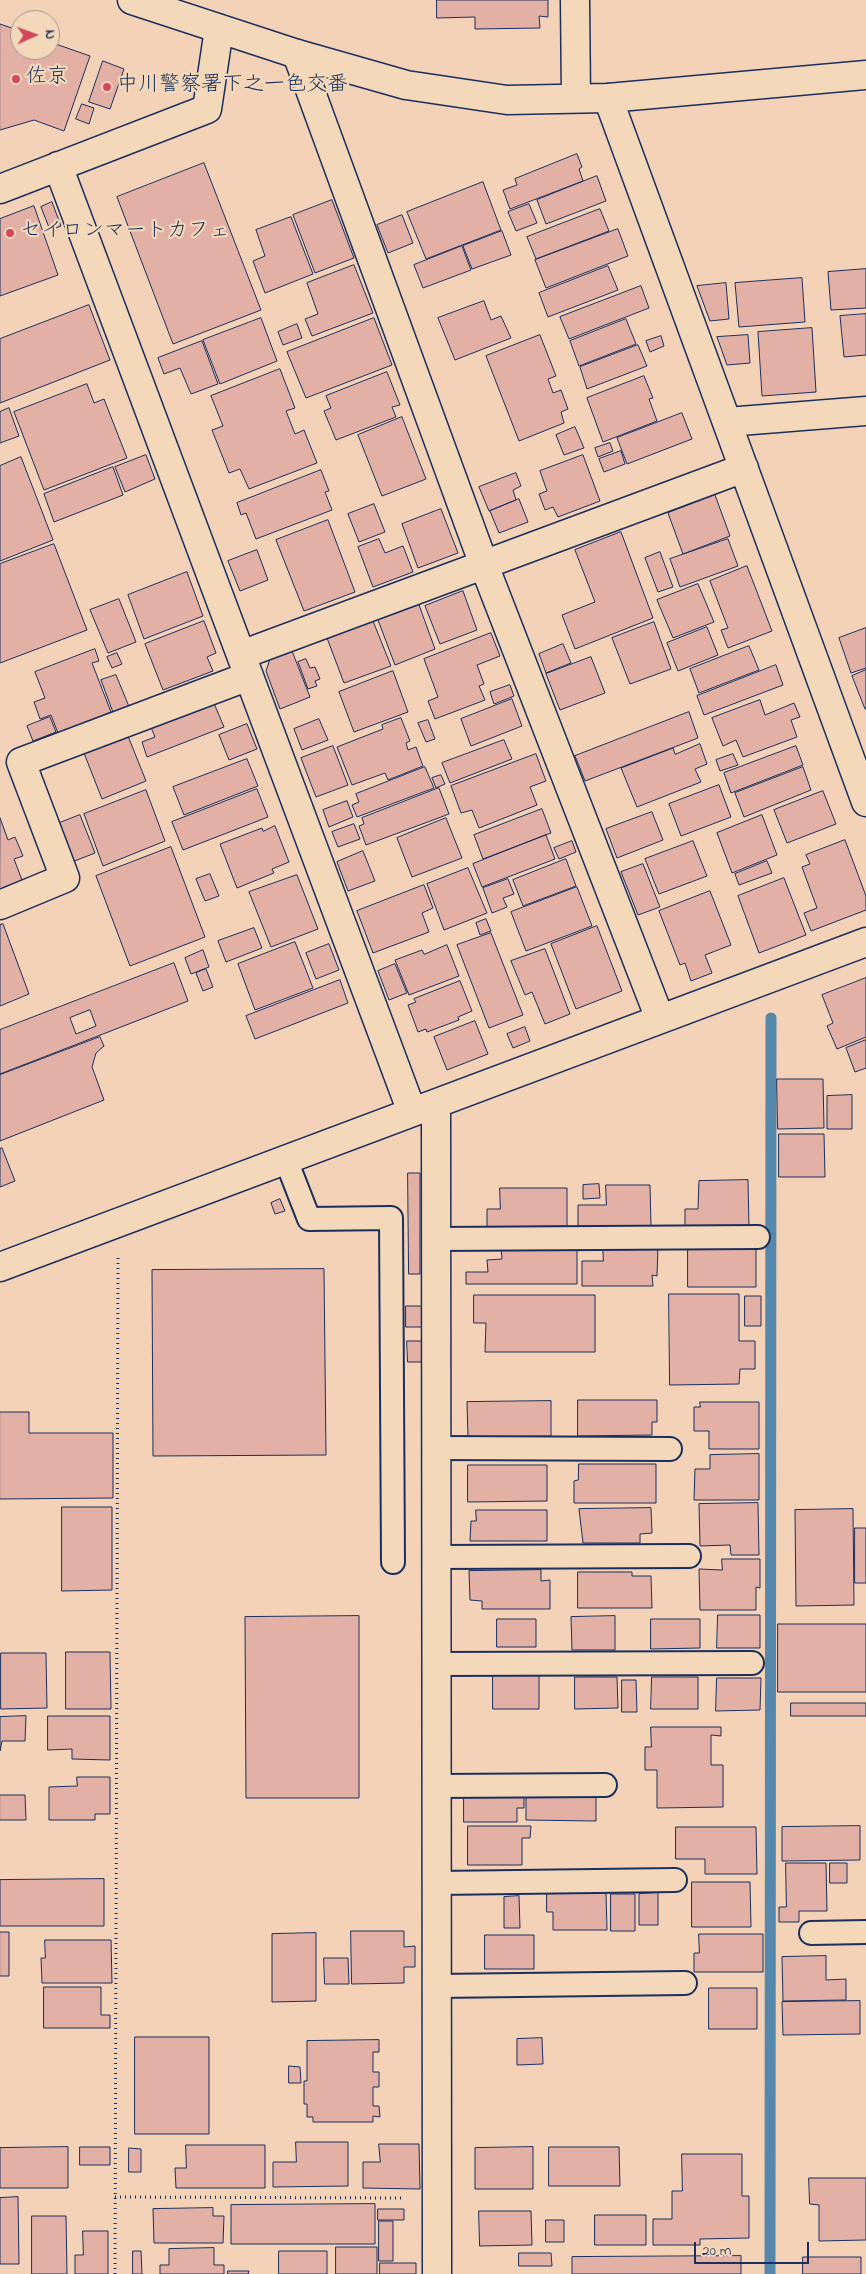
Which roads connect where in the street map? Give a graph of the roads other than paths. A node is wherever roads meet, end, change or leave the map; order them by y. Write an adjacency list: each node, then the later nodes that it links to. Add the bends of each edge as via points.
1 (132, 0): 3 (street)
2 (575, 0): 6 (street)
3 (219, 29): 4 (street); 8 (street, via 207,109)
4 (297, 54): 6 (street, via 406,85 507,100); 13 (street)
5 (866, 75): 7 (street)
6 (576, 98): 7 (street)
7 (608, 98): 11 (street)
8 (58, 166): 9 (street); 14 (street)
9 (0, 189)
10 (866, 411): 11 (street)
11 (727, 422): 12 (street)
12 (744, 468): 13 (street); 15 (street)
13 (484, 565): 14 (street); 18 (street)
14 (245, 666): 16 (street, via 21,762 65,878); 19 (street)
15 (866, 802)
16 (0, 905)
17 (866, 942): 18 (street)
18 (660, 1020): 19 (street)
19 (424, 1108): 20 (street); 22 (street)
20 (286, 1160): 23 (street); 28 (lane, via 309,1219 391,1218)
21 (758, 1237): 22 (lane)
22 (437, 1239): 24 (street)
23 (0, 1267)
24 (436, 1448): 25 (lane); 27 (street)
25 (670, 1449)
26 (689, 1556): 27 (lane)
27 (436, 1557): 30 (street)
28 (393, 1562)
29 (752, 1663): 30 (lane)
30 (437, 1664): 32 (street)
31 (605, 1785): 32 (lane)
32 (437, 1786): 34 (street)
33 (675, 1880): 34 (lane)
34 (437, 1883): 38 (street)
35 (811, 1932): 36 (lane)
36 (866, 1932)
37 (685, 1983): 38 (lane)
38 (437, 1986): 39 (street)
39 (437, 2274)

